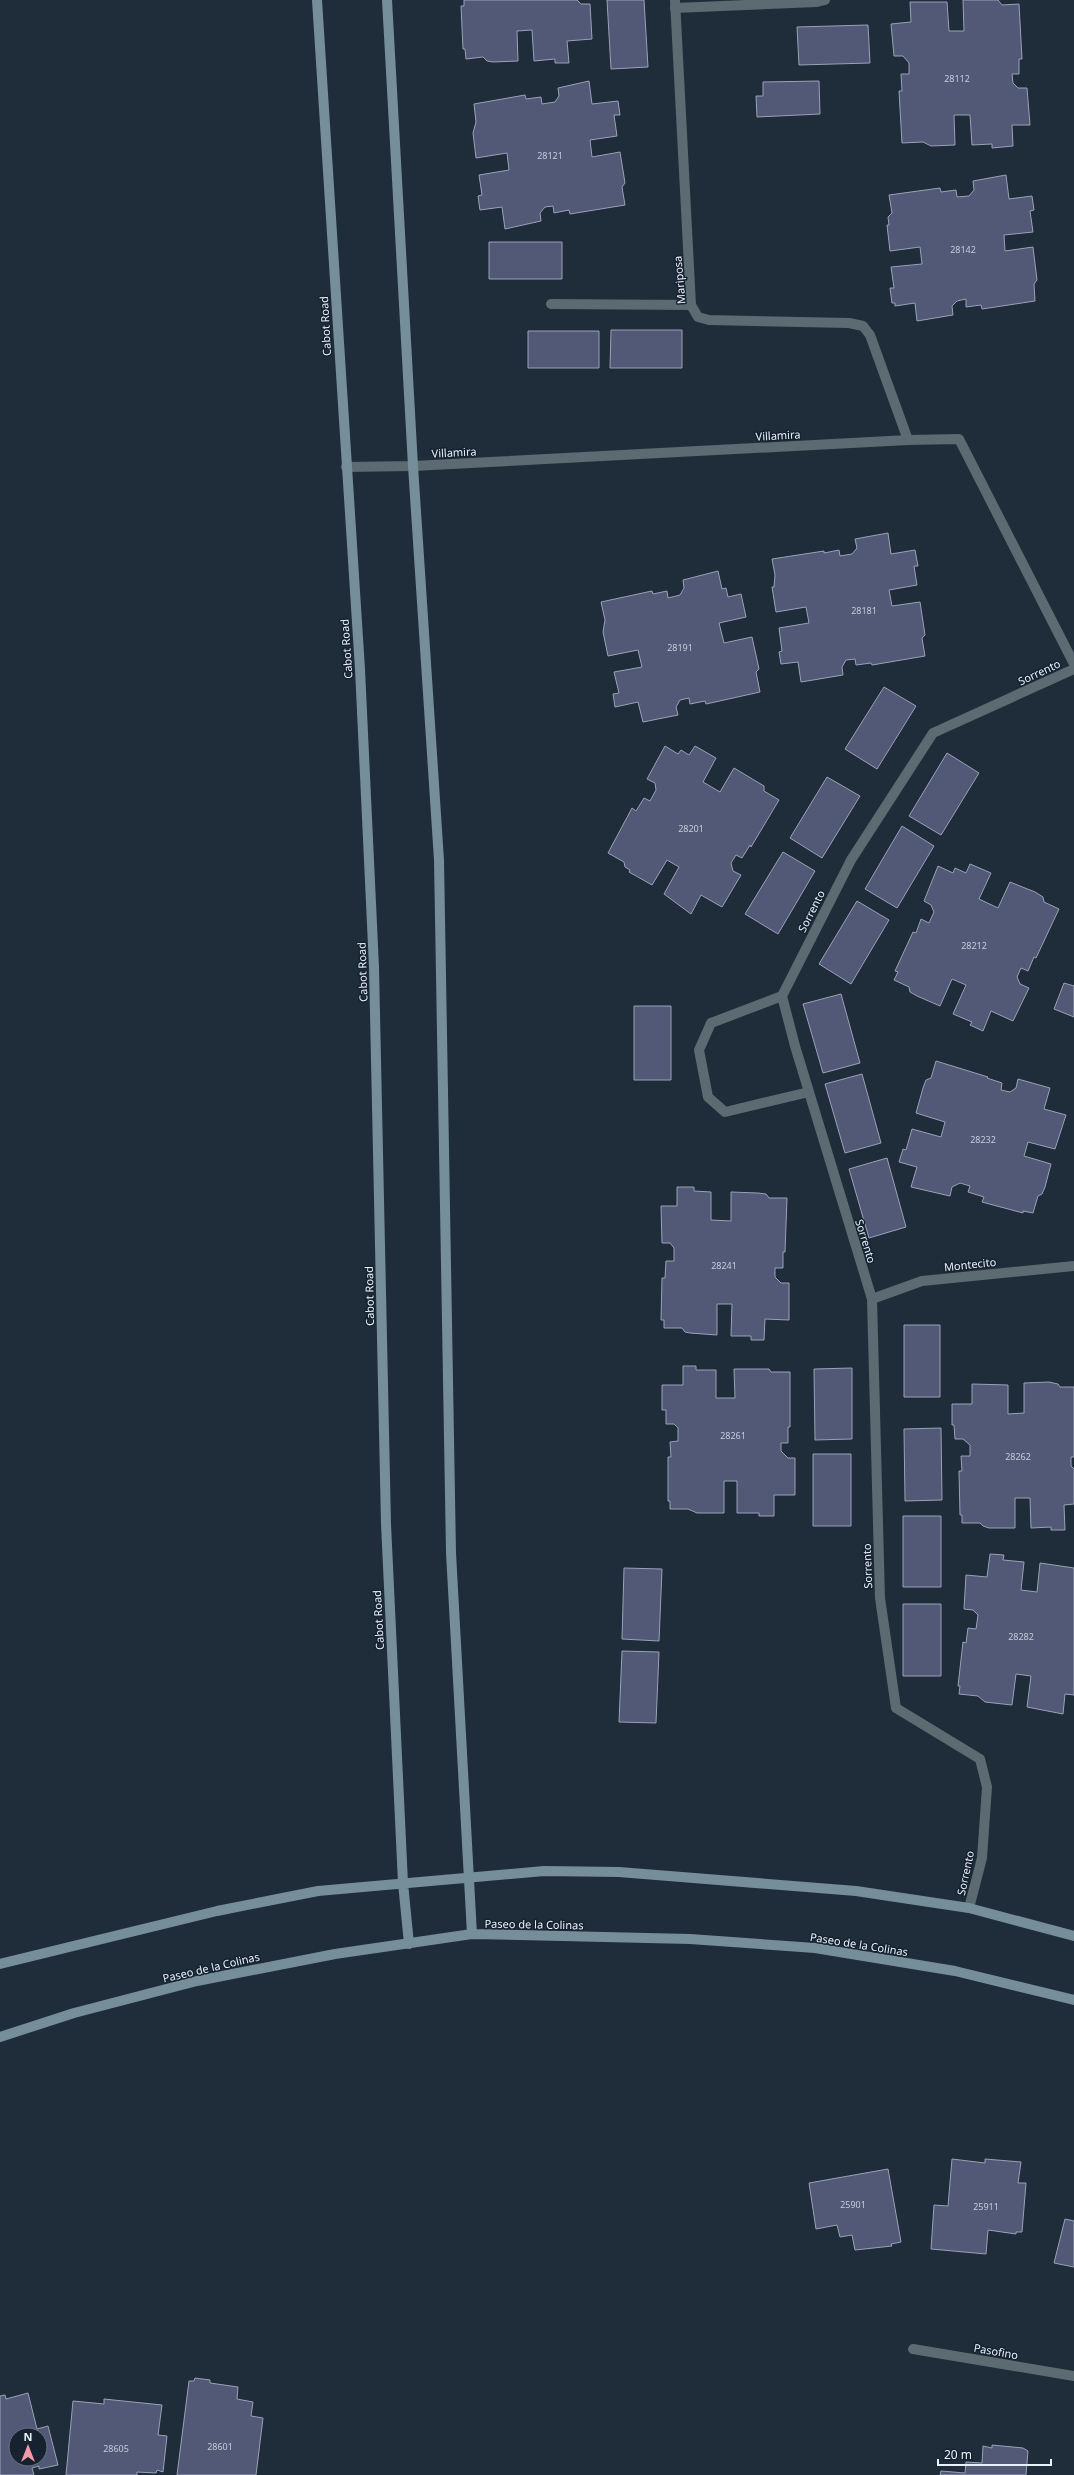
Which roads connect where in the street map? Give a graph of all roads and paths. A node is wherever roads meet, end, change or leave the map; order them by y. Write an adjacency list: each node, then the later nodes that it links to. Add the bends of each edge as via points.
1 (317, 0): 9 (main road, Cabot Road)
2 (387, 0): 8 (main road)
3 (825, 0): 4 (street)
4 (675, 4): 6 (street, Mariposa)
5 (551, 304): 6 (street)
6 (691, 305): 7 (street, Mariposa, via 698,317 709,320 850,323 863,326 870,335)
7 (908, 440): 8 (street, Villamira); 10 (street, Villamira, via 959,439)
8 (413, 466): 9 (street, Villamira); 16 (main road, via 439,860 451,1553)
9 (346, 467): 17 (main road, Cabot Road, via 360,668 374,967 386,1524)
10 (1074, 664)
11 (1074, 669): 12 (street, Sorrento, via 933,733 851,860)
12 (782, 996): 13 (street, Sorrento); 13 (street, via 712,1023 699,1050 708,1097 725,1112)
13 (808, 1092): 15 (street, Sorrento)
14 (1074, 1266): 15 (street, Montecito, via 922,1281)
15 (872, 1299): 18 (street, Sorrento, via 880,1598 896,1708 980,1759 987,1787 982,1858)
16 (469, 1876): 17 (main road); 18 (main road, via 544,1870 619,1872 856,1891); 19 (main road)
17 (403, 1883): 21 (main road, Cabot Road); 22 (main road, via 318,1891 224,1910)
18 (969, 1908): 20 (main road)
19 (472, 1934): 21 (main road, Paseo de la Colinas); 23 (main road, Paseo de la Colinas, via 690,1939 815,1948 956,1971)
20 (1074, 1936)
21 (409, 1944): 24 (main road, Paseo de la Colinas, via 313,1958 197,1981 74,2013)
22 (0, 1964)
23 (1074, 2000)
24 (0, 2037)
25 (914, 2349): 26 (street, Pasofino)
26 (1074, 2376)

